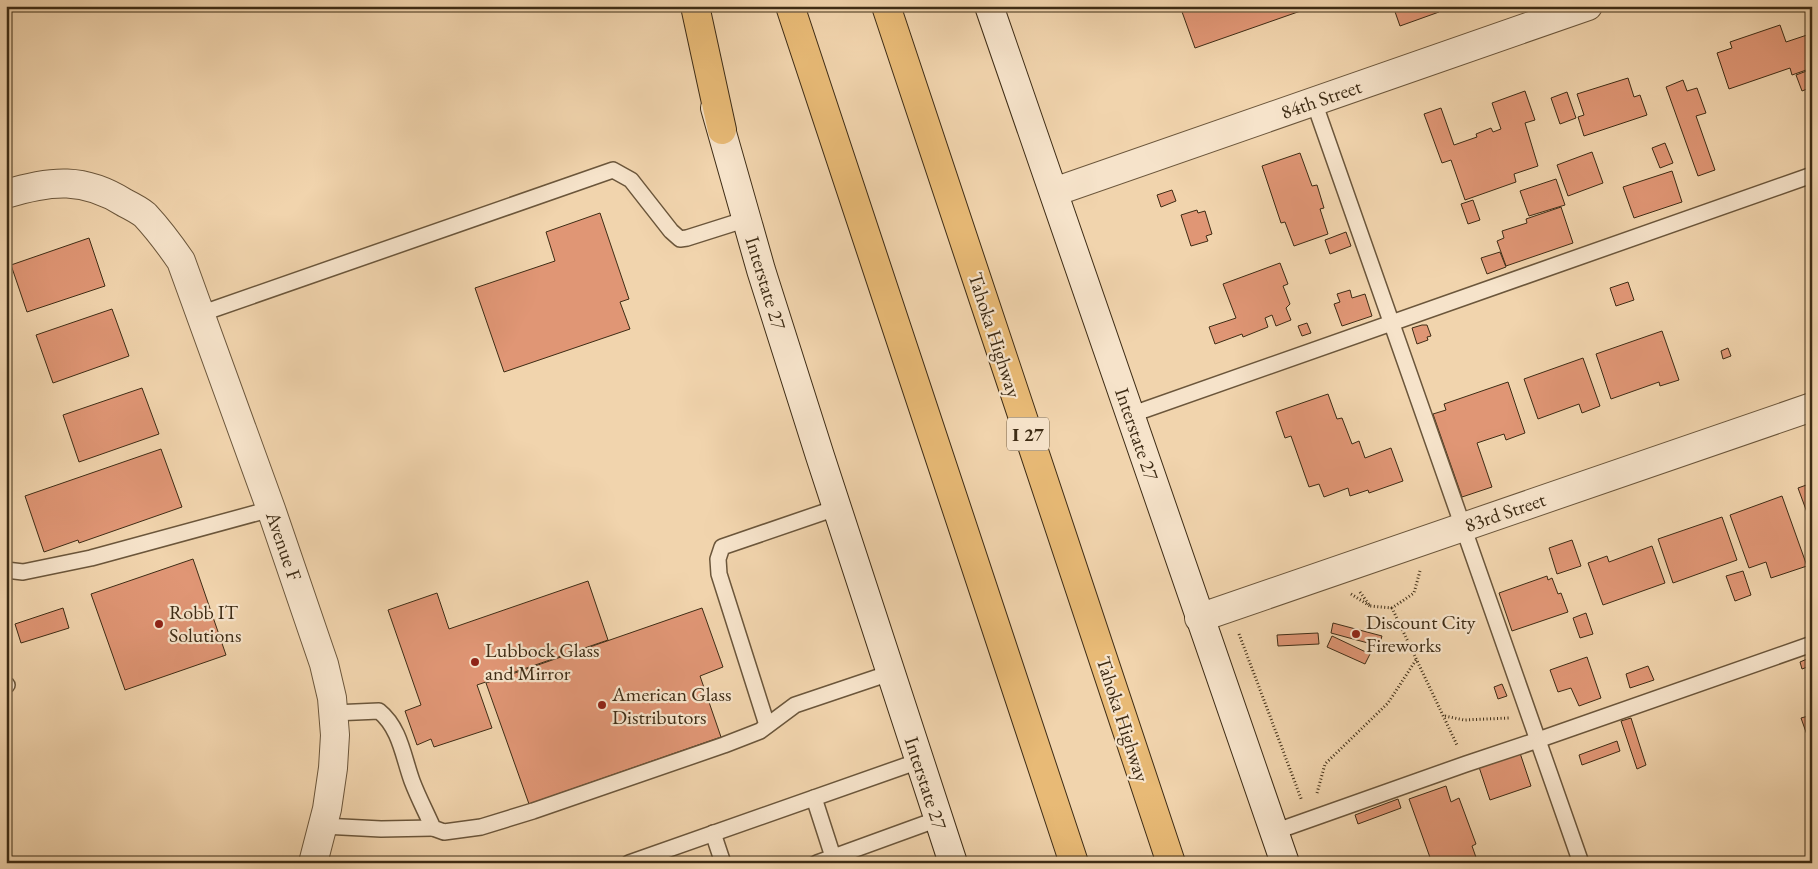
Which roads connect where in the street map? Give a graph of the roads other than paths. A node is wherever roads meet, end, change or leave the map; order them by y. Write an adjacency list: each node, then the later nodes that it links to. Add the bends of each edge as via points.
1 (682, 6): 8 (street)
2 (695, 6): 8 (highway)
3 (790, 6): 40 (highway)
4 (886, 6): 41 (highway, Tahoka Highway / I 27)
5 (989, 6): 10 (street, Interstate 27)
6 (1588, 6): 7 (street, 84th Street)
7 (1314, 102): 10 (street, 84th Street); 14 (lane)
8 (722, 130): 12 (street, Interstate 27)
9 (1812, 175): 14 (lane)
10 (1054, 192): 16 (street, Interstate 27)
11 (6, 194): 13 (street, Avenue F, via 54,183 87,185 114,196 143,214 167,241 180,261)
12 (746, 218): 13 (lane, via 680,239 670,231 632,180 613,170); 17 (street, Interstate 27)
13 (200, 314): 18 (street, Avenue F)
14 (1392, 323): 16 (lane); 19 (lane)
15 (1812, 407): 19 (street, 83rd Street)
16 (1130, 415): 21 (street, Interstate 27)
17 (836, 508): 23 (street, Interstate 27); 25 (lane, via 722,547 718,559 719,574)
18 (271, 509): 20 (lane, via 91,558 24,572); 24 (street, Avenue F, via 324,664)
19 (1463, 527): 21 (street, 83rd Street, via 1429,539 1344,580); 26 (lane)
20 (6, 570)
21 (1199, 618): 32 (street, Interstate 27)
22 (1812, 644): 26 (lane)
23 (890, 673): 25 (lane, via 795,705); 27 (street, Interstate 27)
24 (333, 713): 30 (street, Avenue F, via 333,768); 31 (lane, via 379,711 389,719)
25 (767, 725): 31 (lane, via 724,746 533,811 481,827 444,832)
26 (1538, 740): 32 (lane); 43 (lane)
27 (919, 761): 28 (lane); 29 (street, Interstate 27)
28 (814, 798): 33 (lane); 34 (lane)
29 (938, 819): 34 (lane); 39 (street, Interstate 27)
30 (323, 826): 31 (lane); 35 (street, Avenue F)
31 (433, 828)
32 (1274, 832): 42 (street, Interstate 27)
33 (713, 833): 36 (lane); 37 (lane)
34 (834, 860): 38 (lane)
35 (313, 863)
36 (629, 863)
37 (723, 863)
38 (817, 863)
39 (953, 863)
40 (1074, 863)
41 (1171, 863)
42 (1284, 863)
43 (1581, 863)

